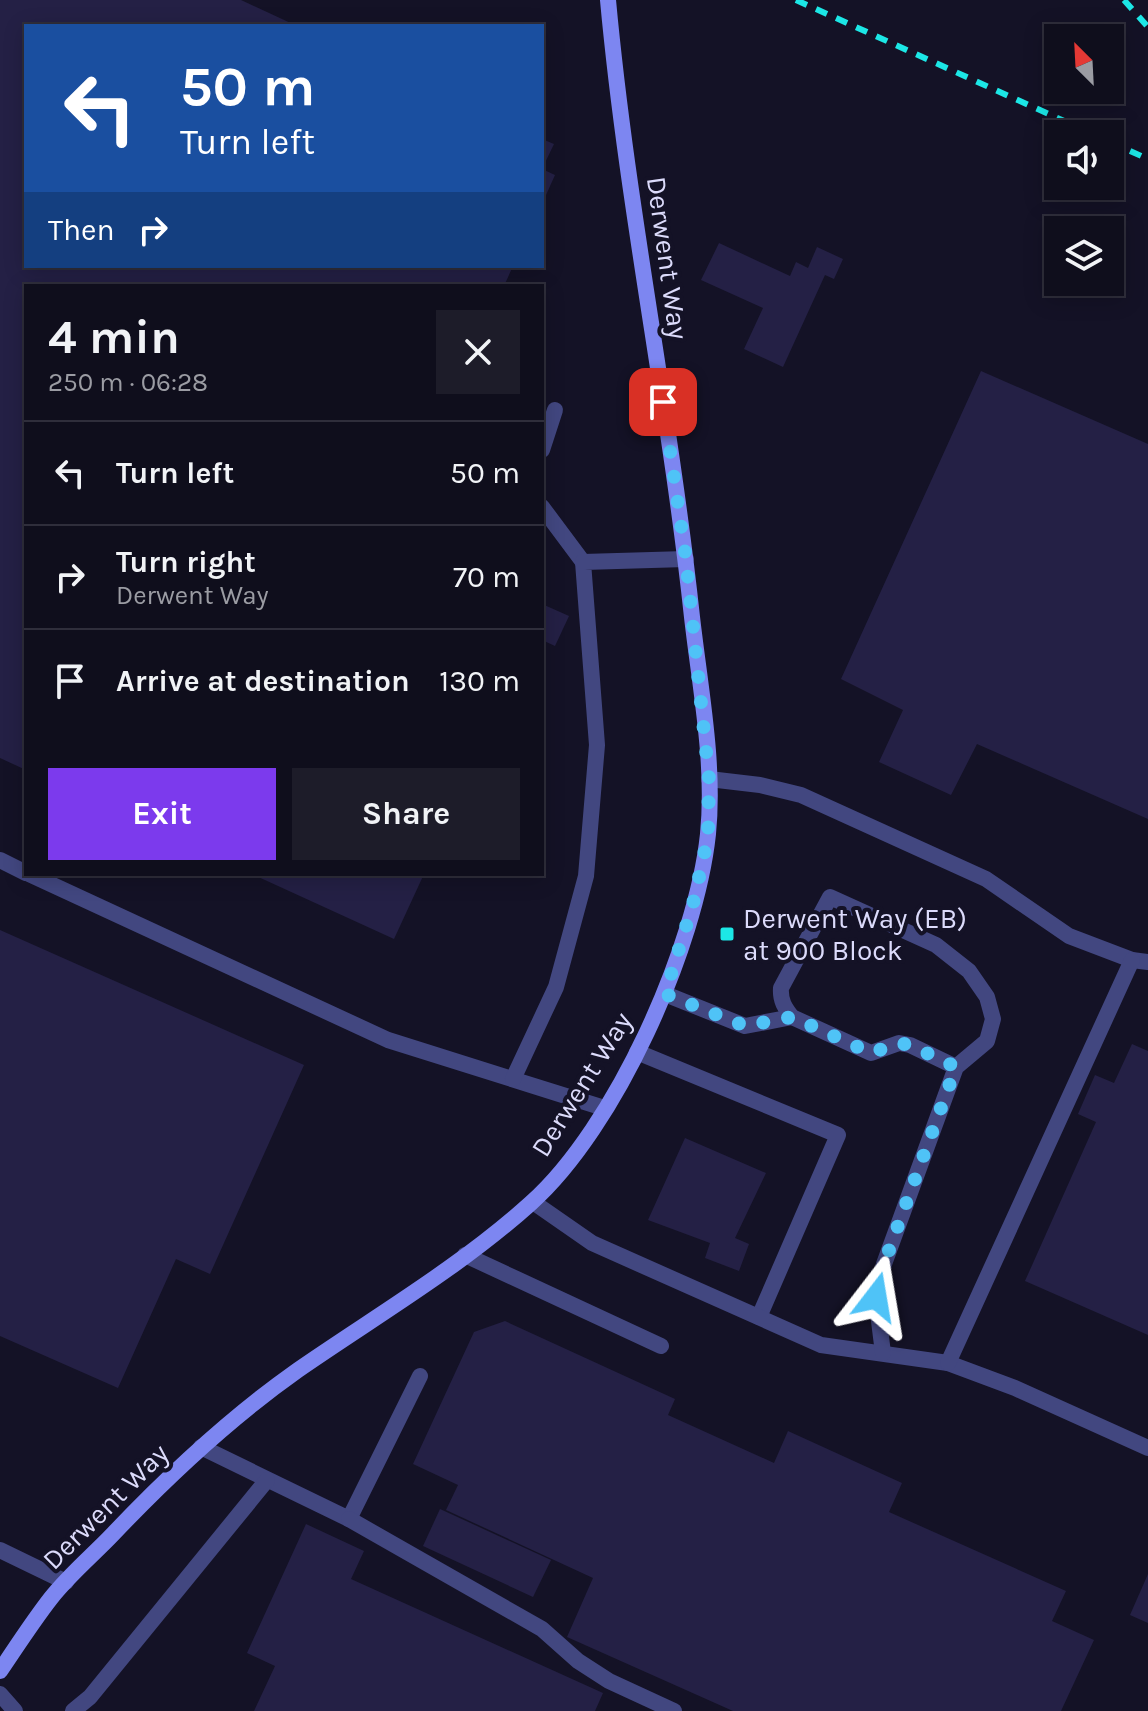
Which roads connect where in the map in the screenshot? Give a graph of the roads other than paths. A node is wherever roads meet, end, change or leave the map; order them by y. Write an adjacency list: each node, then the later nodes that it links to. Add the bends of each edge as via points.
1 (608, 0): 5 (street, Derwent Way)
2 (555, 410): 3 (lane)
3 (544, 444)
4 (544, 510): 6 (lane)
5 (686, 559): 6 (lane); 7 (street, Derwent Way)
6 (583, 562): 16 (lane, via 597,745 586,876 556,987)
7 (709, 779): 11 (lane, via 801,795 986,879 1069,936); 12 (street, Derwent Way, via 708,837)
8 (0, 860): 9 (lane)
9 (24, 872)
10 (33, 876): 16 (lane, via 388,1040)
11 (1140, 961): 23 (lane)
12 (665, 994): 13 (lane, via 745,1026); 14 (street, Derwent Way)
13 (792, 1017): 15 (lane, via 871,1053 899,1043); 15 (lane, via 780,999 781,988 830,897 936,945 969,971 987,997 993,1019 987,1041)
14 (637, 1052): 17 (street, Derwent Way); 20 (lane, via 838,1135)
15 (956, 1067): 22 (lane, via 884,1264 876,1297)
16 (513, 1079): 17 (lane)
17 (604, 1108): 18 (street, Derwent Way, via 569,1161)
18 (533, 1202): 19 (street, Derwent Way); 20 (lane, via 592,1243)
19 (465, 1255): 21 (lane); 25 (street, Derwent Way, via 293,1373)
20 (759, 1317): 22 (lane, via 821,1345)
21 (661, 1346)
22 (883, 1353): 23 (lane)
23 (948, 1363): 26 (lane)
24 (420, 1376): 28 (lane)
25 (201, 1447): 27 (lane); 30 (street, Derwent Way)
26 (1148, 1448)
27 (267, 1480): 28 (lane); 34 (lane, via 90,1697)
28 (349, 1519): 35 (lane, via 542,1629 609,1681)
29 (0, 1550): 30 (lane)
30 (66, 1582): 31 (street, Derwent Way)
31 (0, 1671)
32 (0, 1694): 33 (lane)
33 (15, 1711)
34 (73, 1711)
35 (674, 1711)

